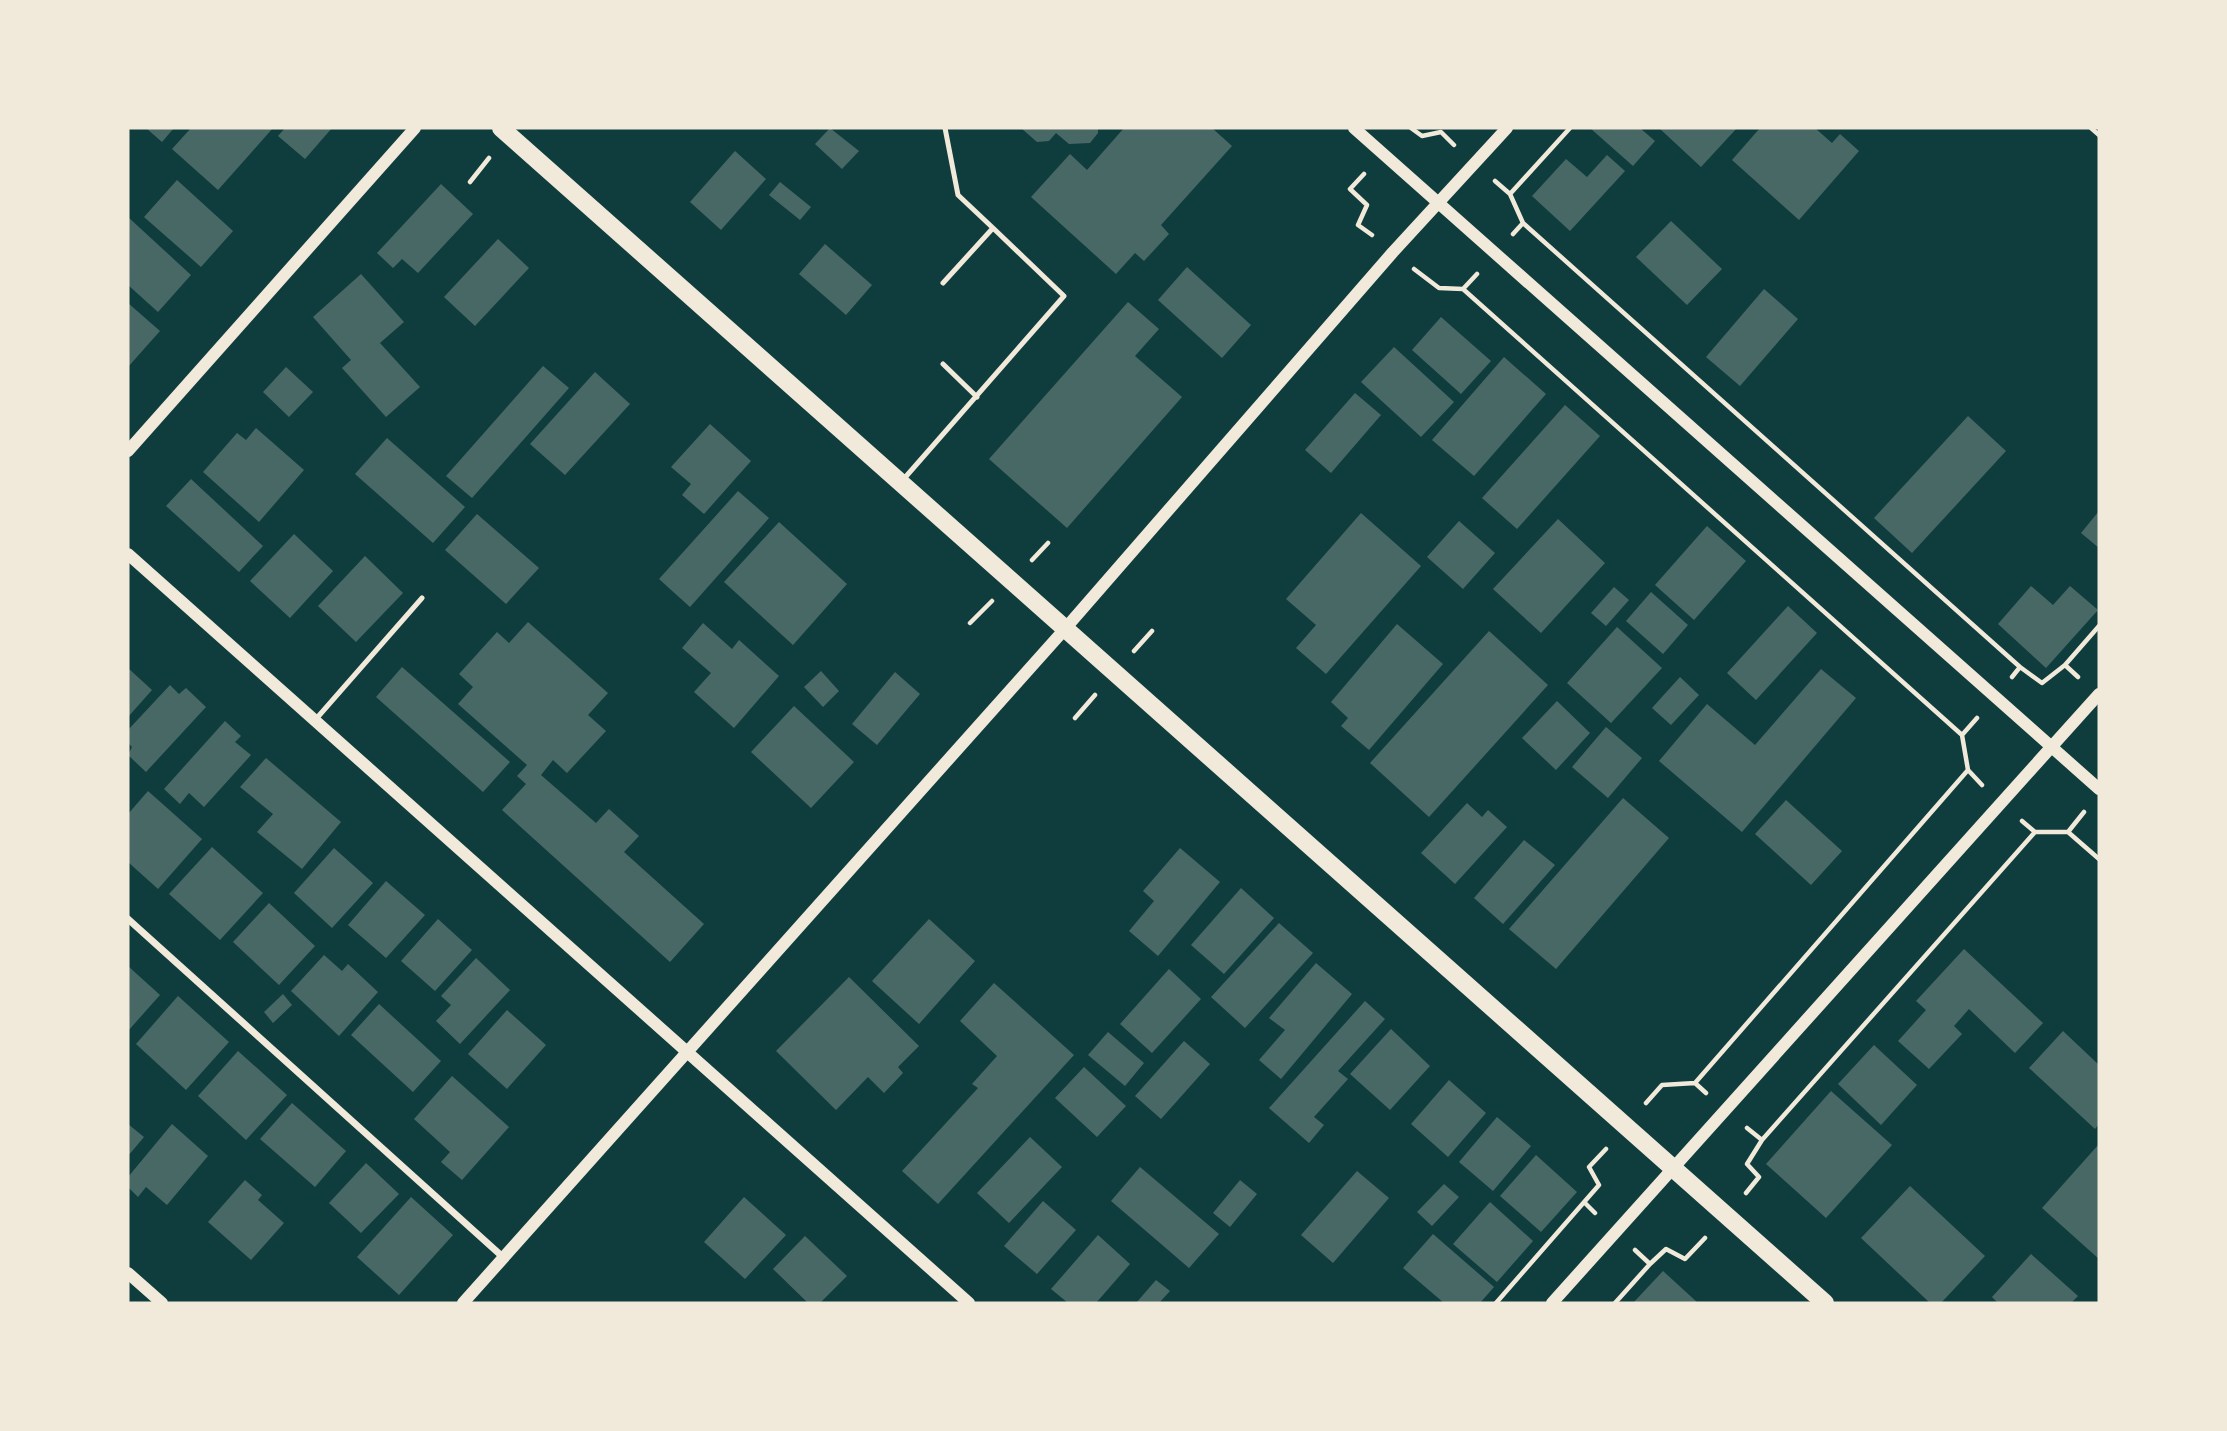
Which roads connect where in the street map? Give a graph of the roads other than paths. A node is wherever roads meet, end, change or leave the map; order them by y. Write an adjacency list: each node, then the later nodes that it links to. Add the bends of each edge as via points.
1 (415, 128): 11 (street)
2 (501, 128): 12 (main road)
3 (945, 128): 7 (lane, via 958,195)
4 (1354, 128): 6 (street)
5 (1507, 128): 6 (street)
6 (1437, 202): 15 (street); 18 (street)
7 (993, 228): 8 (lane); 10 (lane, via 1065,296)
8 (943, 283)
9 (943, 364): 10 (lane)
10 (977, 397): 12 (lane)
11 (128, 451)
12 (900, 484): 15 (main road)
13 (128, 554): 17 (street)
14 (422, 598): 17 (lane)
15 (1064, 630): 21 (street); 22 (main road)
16 (2099, 694): 18 (street)
17 (314, 721): 21 (street)
18 (2050, 748): 19 (street); 22 (street)
19 (2099, 789)
20 (128, 919): 23 (street)
21 (686, 1054): 23 (street); 27 (street)
22 (1673, 1167): 28 (street); 29 (main road)
23 (504, 1258): 26 (street)
24 (128, 1273): 25 (street)
25 (162, 1303)
26 (463, 1303)
27 (969, 1303)
28 (1552, 1303)
29 (1825, 1303)

